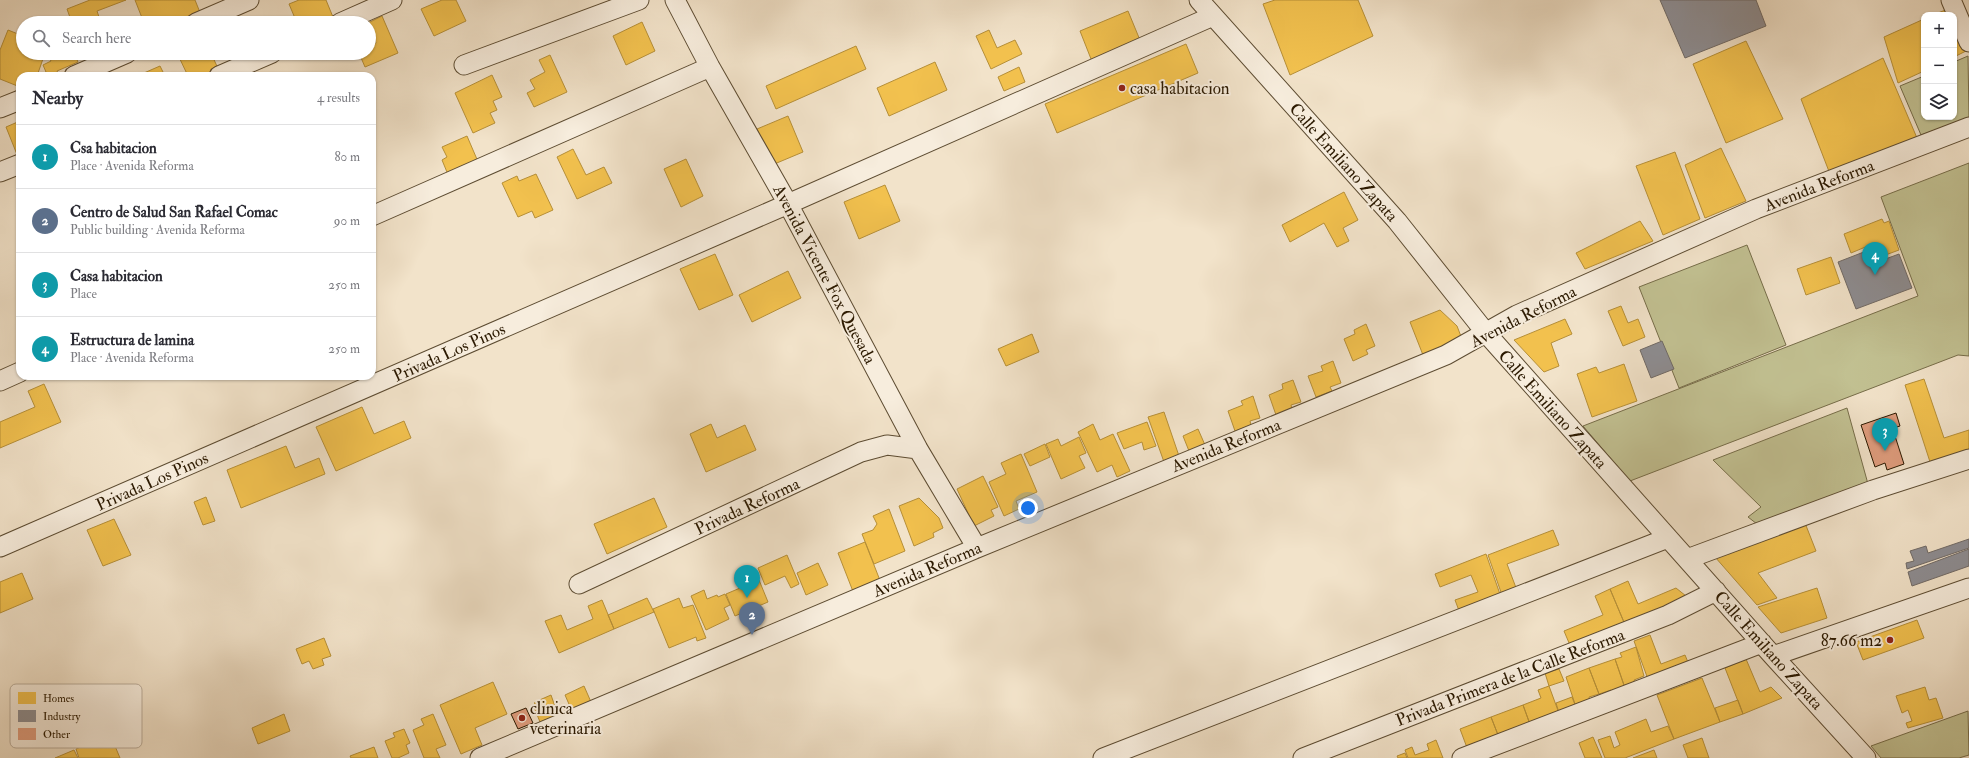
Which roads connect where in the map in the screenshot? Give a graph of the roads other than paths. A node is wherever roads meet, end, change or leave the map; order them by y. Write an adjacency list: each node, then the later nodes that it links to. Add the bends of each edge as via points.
1 (249, 0): 7 (street)
2 (392, 0): 8 (street)
3 (639, 0): 13 (street)
4 (675, 0): 14 (street, Avenida Vicente Fox Quesada)
5 (1199, 0): 9 (street, Calle Emiliano Zapata)
6 (1951, 0): 10 (street)
7 (212, 16)
8 (356, 16)
9 (1213, 16): 22 (street, Privada Los Pinos); 24 (street, Calle Emiliano Zapata, via 1397,221)
10 (1969, 42)
11 (111, 60): 15 (street)
12 (256, 60): 16 (street)
13 (464, 65)
14 (710, 67): 22 (street, Avenida Vicente Fox Quesada); 23 (street)
15 (83, 72)
16 (228, 72)
17 (16, 102): 18 (street)
18 (0, 108)
19 (1969, 127): 24 (street, Avenida Reforma, via 1756,209 1517,315)
20 (16, 166): 21 (street)
21 (0, 172)
22 (788, 204): 27 (street, Avenida Vicente Fox Quesada); 30 (street, Privada Los Pinos)
23 (376, 214)
24 (1486, 333): 29 (street, Calle Emiliano Zapata); 31 (street, Avenida Reforma, via 1439,358)
25 (16, 374): 26 (street)
26 (0, 381)
27 (918, 449): 31 (street, Avenida Vicente Fox Quesada); 33 (street, Privada Reforma, via 887,445 861,452)
28 (1969, 459): 32 (street, via 1873,490)
29 (1668, 538): 32 (street, Calle Emiliano Zapata); 38 (street)
30 (0, 547)
31 (977, 548): 37 (street, Avenida Reforma)
32 (1687, 559): 35 (street, Calle Emiliano Zapata)
33 (579, 584)
34 (1969, 588): 36 (street)
35 (1716, 591): 36 (street, Calle Emiliano Zapata); 39 (street, Privada Primera de la Calle Reforma, via 1668,615)
36 (1767, 649): 40 (street); 41 (street, Calle Emiliano Zapata)
37 (480, 758)
38 (1103, 758)
39 (1302, 758)
40 (1462, 758)
41 (1866, 758)

